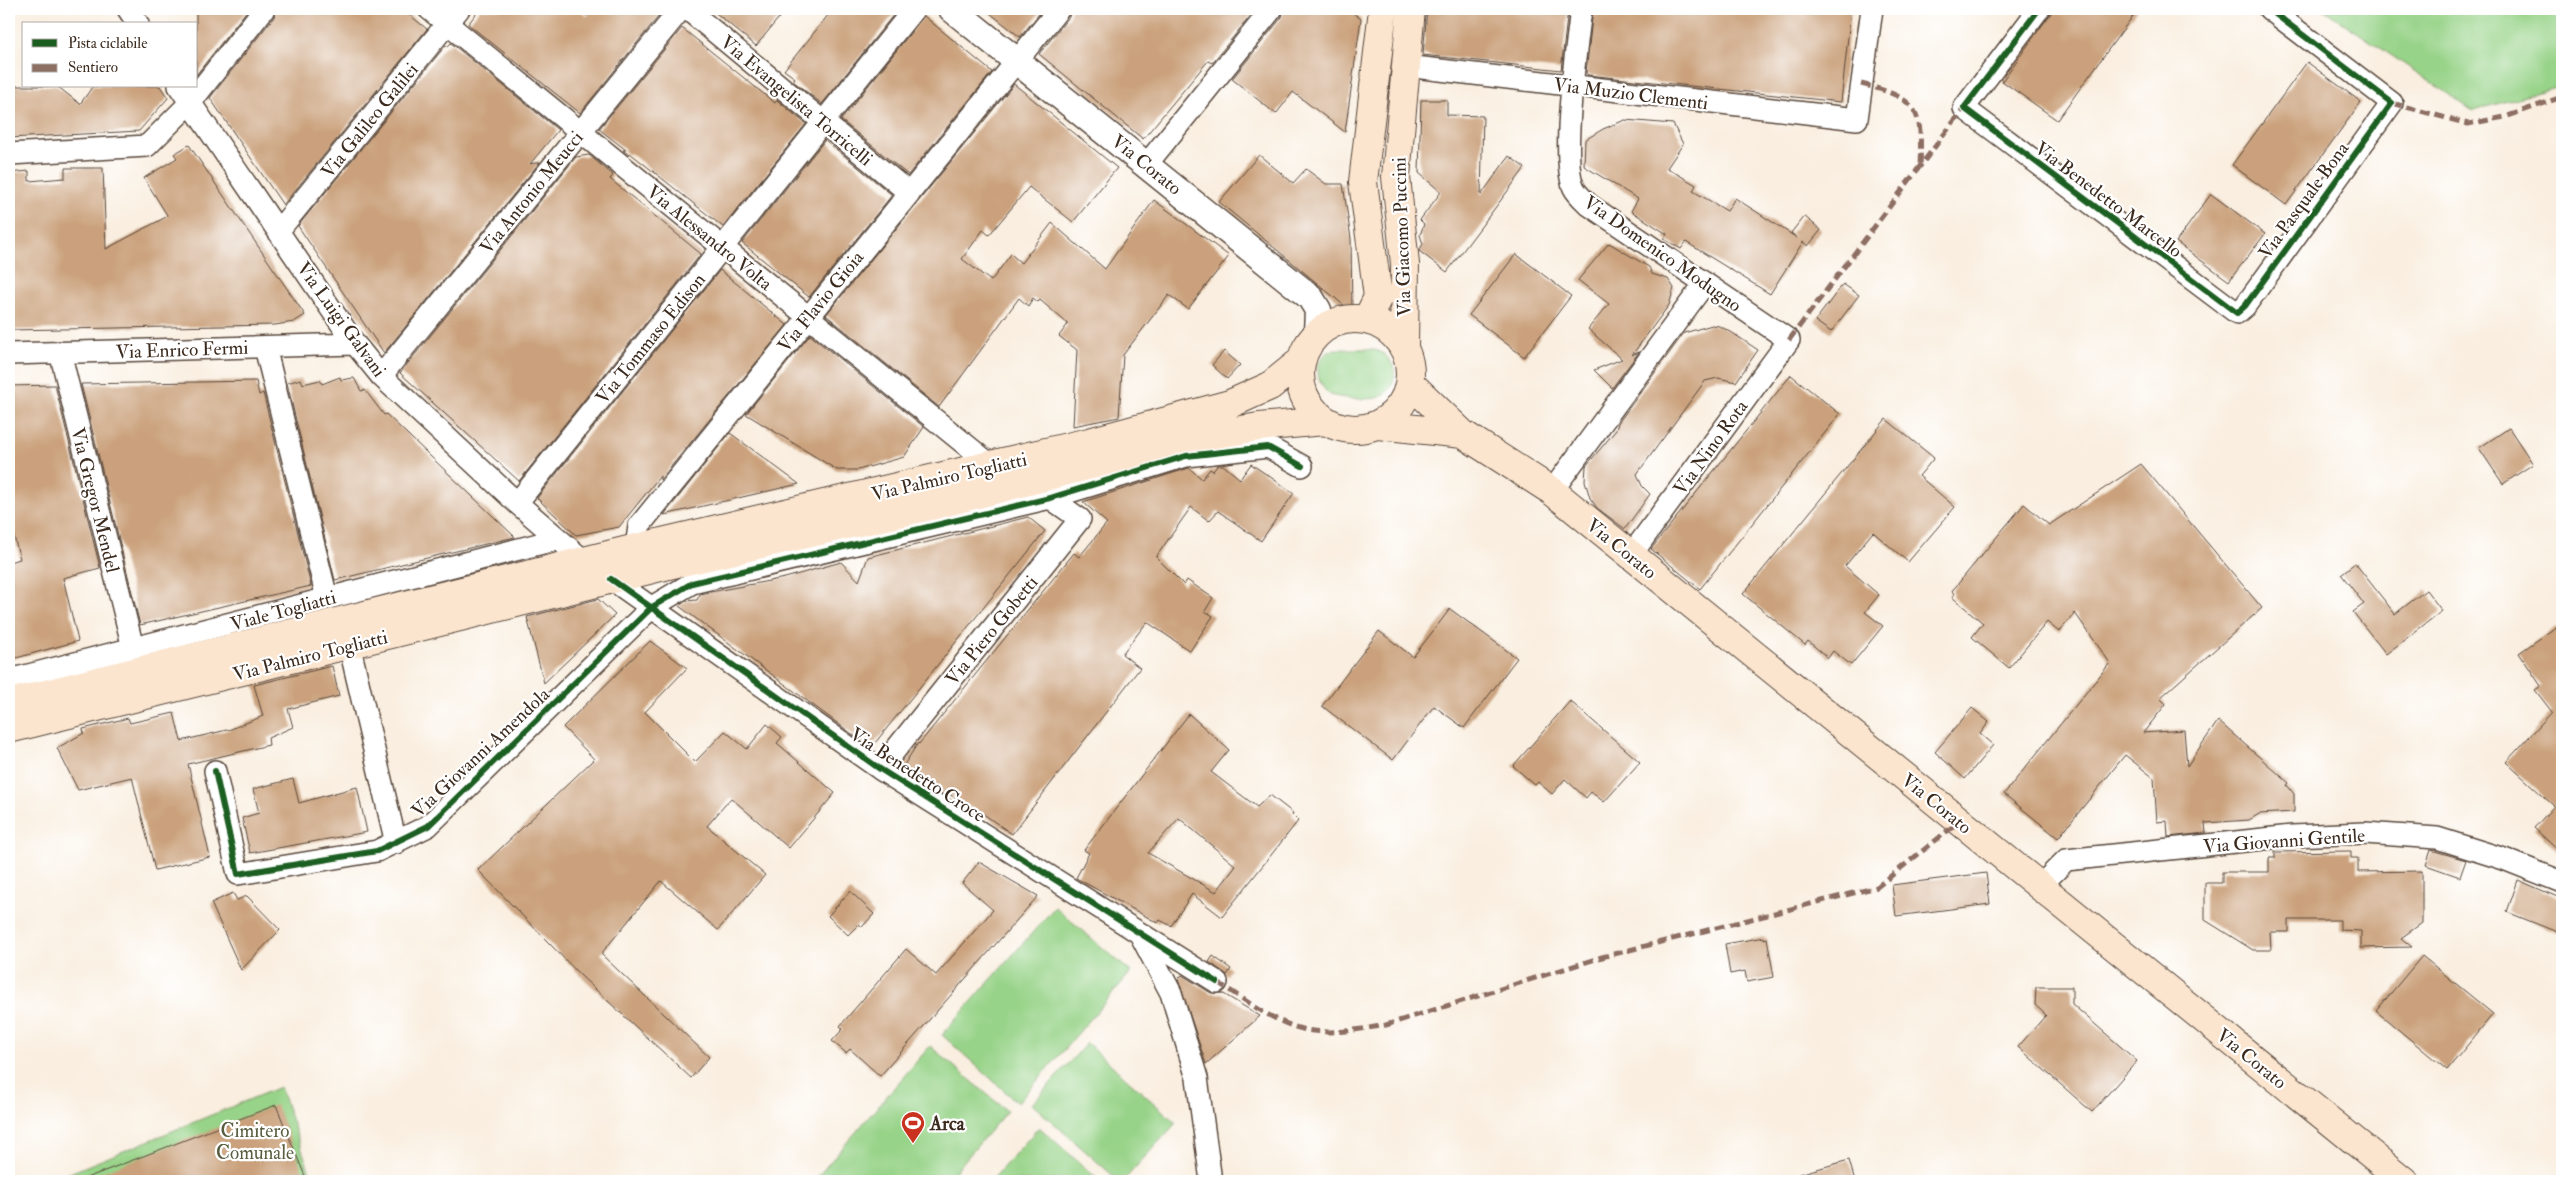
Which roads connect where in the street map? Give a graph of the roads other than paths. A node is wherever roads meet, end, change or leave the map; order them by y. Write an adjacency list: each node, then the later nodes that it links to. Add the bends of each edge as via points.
1 (128, 9): 17 (street)
2 (264, 9): 20 (street)
3 (428, 9): 16 (street, Via Alessandro Volta)
4 (681, 9): 24 (street, Via Antonio Meucci)
5 (686, 9): 23 (street, Via Evangelista Torricelli)
6 (914, 9): 23 (street, Via Tommaso Edison)
7 (952, 9): 18 (street, Via Corato)
8 (1059, 9): 18 (street, Via Flavio Gioia)
9 (1272, 9): 26 (street)
10 (1383, 9): 33 (main road, Via Giacomo Puccini, via 1363,182 1378,297)
11 (1411, 9): 19 (main road, Via Giacomo Puccini)
12 (1581, 9): 21 (street, Via Domenico Modugno)
13 (1872, 9): 21 (street, Via Muzio Clementi, via 1856,119)
14 (2039, 9): 31 (street, Via Benedetto Marcello, via 1964,108)
15 (2269, 9): 31 (street, Via Pasquale Bona, via 2392,103)
16 (453, 16): 24 (street, Via Alessandro Volta); 28 (street, Via Galileo Galilei)
17 (137, 22)
18 (1017, 61): 26 (street, Via Corato); 27 (street, Via Flavio Gioia)
19 (1406, 66): 21 (street, Via Muzio Clementi); 38 (main road, Via Giacomo Puccini, via 1396,177 1405,264)
20 (198, 79)
21 (1572, 86): 30 (street, Via Domenico Modugno, via 1568,162 1574,188 1589,205)
22 (184, 94): 25 (street, via 146,146); 28 (street, Via Luigi Galvani)
23 (824, 122): 27 (street, Via Evangelista Torricelli); 29 (street, Via Tommaso Edison)
24 (580, 132): 29 (street, Via Alessandro Volta); 42 (street, Via Antonio Meucci)
25 (9, 154)
26 (1147, 164): 34 (street, Via Corato, via 1310,297 1318,310)
27 (908, 192): 32 (street, Via Flavio Gioia)
28 (279, 230): 36 (street, Via Luigi Galvani)
29 (722, 247): 32 (street, Via Alessandro Volta); 51 (street, Via Tommaso Edison)
30 (1705, 283): 35 (street, Via Domenico Modugno); 49 (street)
31 (2237, 313)
32 (807, 316): 47 (street, Via Alessandro Volta); 53 (street, Via Flavio Gioia, via 638,526)
33 (1367, 320): 34 (main road, via 1345,319); 38 (main road, via 1382,325)
34 (1318, 333): 41 (main road)
35 (1789, 340): 54 (street, Via Nino Rota)
36 (355, 344): 37 (street, Via Enrico Fermi); 42 (street, Via Luigi Galvani)
37 (265, 347): 39 (street, Via Enrico Fermi); 57 (street)
38 (1404, 347): 43 (main road, via 1410,364)
39 (60, 352): 40 (street, Via Enrico Fermi); 60 (street, Via Gregor Mendel)
40 (9, 354)
41 (1301, 361): 44 (main road, via 1303,394); 47 (main road, Via Palmiro Togliatti, via 1270,386 1230,404)
42 (381, 376): 51 (street, Via Luigi Galvani)
43 (1410, 383): 45 (main road, via 1404,400 1393,415); 46 (main road, Via Corato)
44 (1325, 421): 45 (main road, Via Corato, via 1342,428); 56 (main road, Via Palmiro Togliatti, via 1204,436 940,504)
45 (1378, 425): 46 (main road, Via Corato)
46 (1463, 434): 49 (main road, Via Corato)
47 (992, 466): 53 (main road, Via Palmiro Togliatti)
48 (1302, 466): 50 (street, Via Giovanni Amendola, via 1268,447 1186,456)
49 (1552, 491): 54 (main road, Via Corato)
50 (1050, 498): 58 (street, Via Giovanni Amendola, via 692,584); 64 (street, Via Piero Gobetti, via 1080,519)
51 (517, 503): 52 (street, Via Luigi Galvani)
52 (558, 539): 55 (street, Via Luigi Galvani); 57 (street, Viale Togliatti)
53 (636, 548): 55 (main road, Via Palmiro Togliatti)
54 (1631, 555): 68 (main road, Via Corato)
55 (584, 561): 56 (main road); 62 (main road, Via Palmiro Togliatti)
56 (611, 579): 58 (street, Via Benedetto Croce); 59 (main road, Via Palmiro Togliatti)
57 (327, 598): 60 (street, Viale Togliatti)
58 (652, 607): 64 (street, Via Benedetto Croce); 66 (street, Via Giovanni Amendola, via 428,826)
59 (349, 644): 63 (main road, Via Palmiro Togliatti); 66 (street)
60 (133, 648): 61 (street, Viale Togliatti)
61 (9, 680)
62 (9, 703)
63 (9, 730)
64 (880, 769): 69 (street, Via Benedetto Croce)
65 (215, 771): 66 (street, Via Giovanni Amendola, via 238,874 377,851)
66 (396, 843)
67 (2562, 882): 68 (street, Via Giovanni Gentile, via 2437,838 2365,833 2292,836 2066,860)
68 (2040, 886): 72 (main road, Via Corato)
69 (1141, 935): 70 (street, Via Benedetto Croce); 71 (street, via 1171,993 1197,1078)
70 (1217, 982)
71 (1211, 1181)
72 (2404, 1181)

